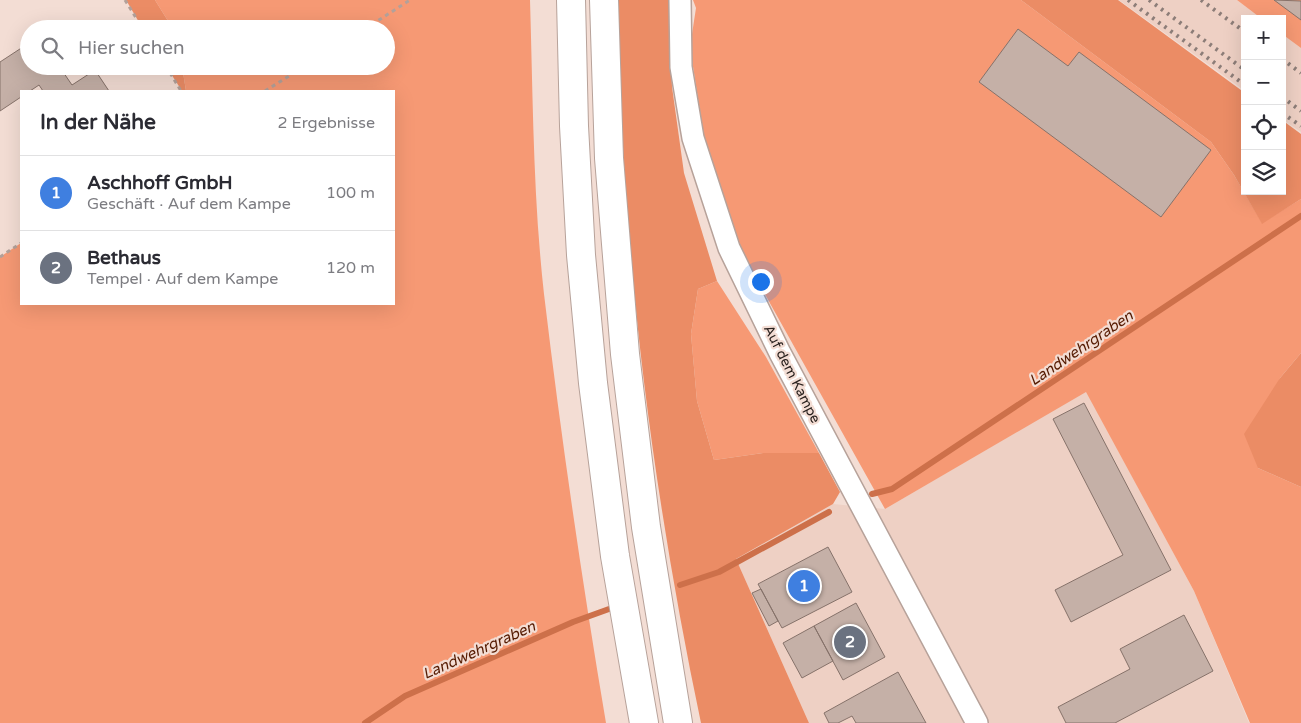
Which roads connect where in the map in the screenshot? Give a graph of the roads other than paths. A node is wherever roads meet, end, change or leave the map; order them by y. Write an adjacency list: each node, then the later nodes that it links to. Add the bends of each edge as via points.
1 (571, 0): 4 (highway, via 581,245 594,383 615,556)
2 (604, 0): 5 (highway, via 609,158 625,354 646,527)
3 (680, 0): 6 (street, Auf dem Kampe, via 681,67 693,138 729,248 780,352)
4 (644, 723)
5 (678, 723)
6 (976, 723)

